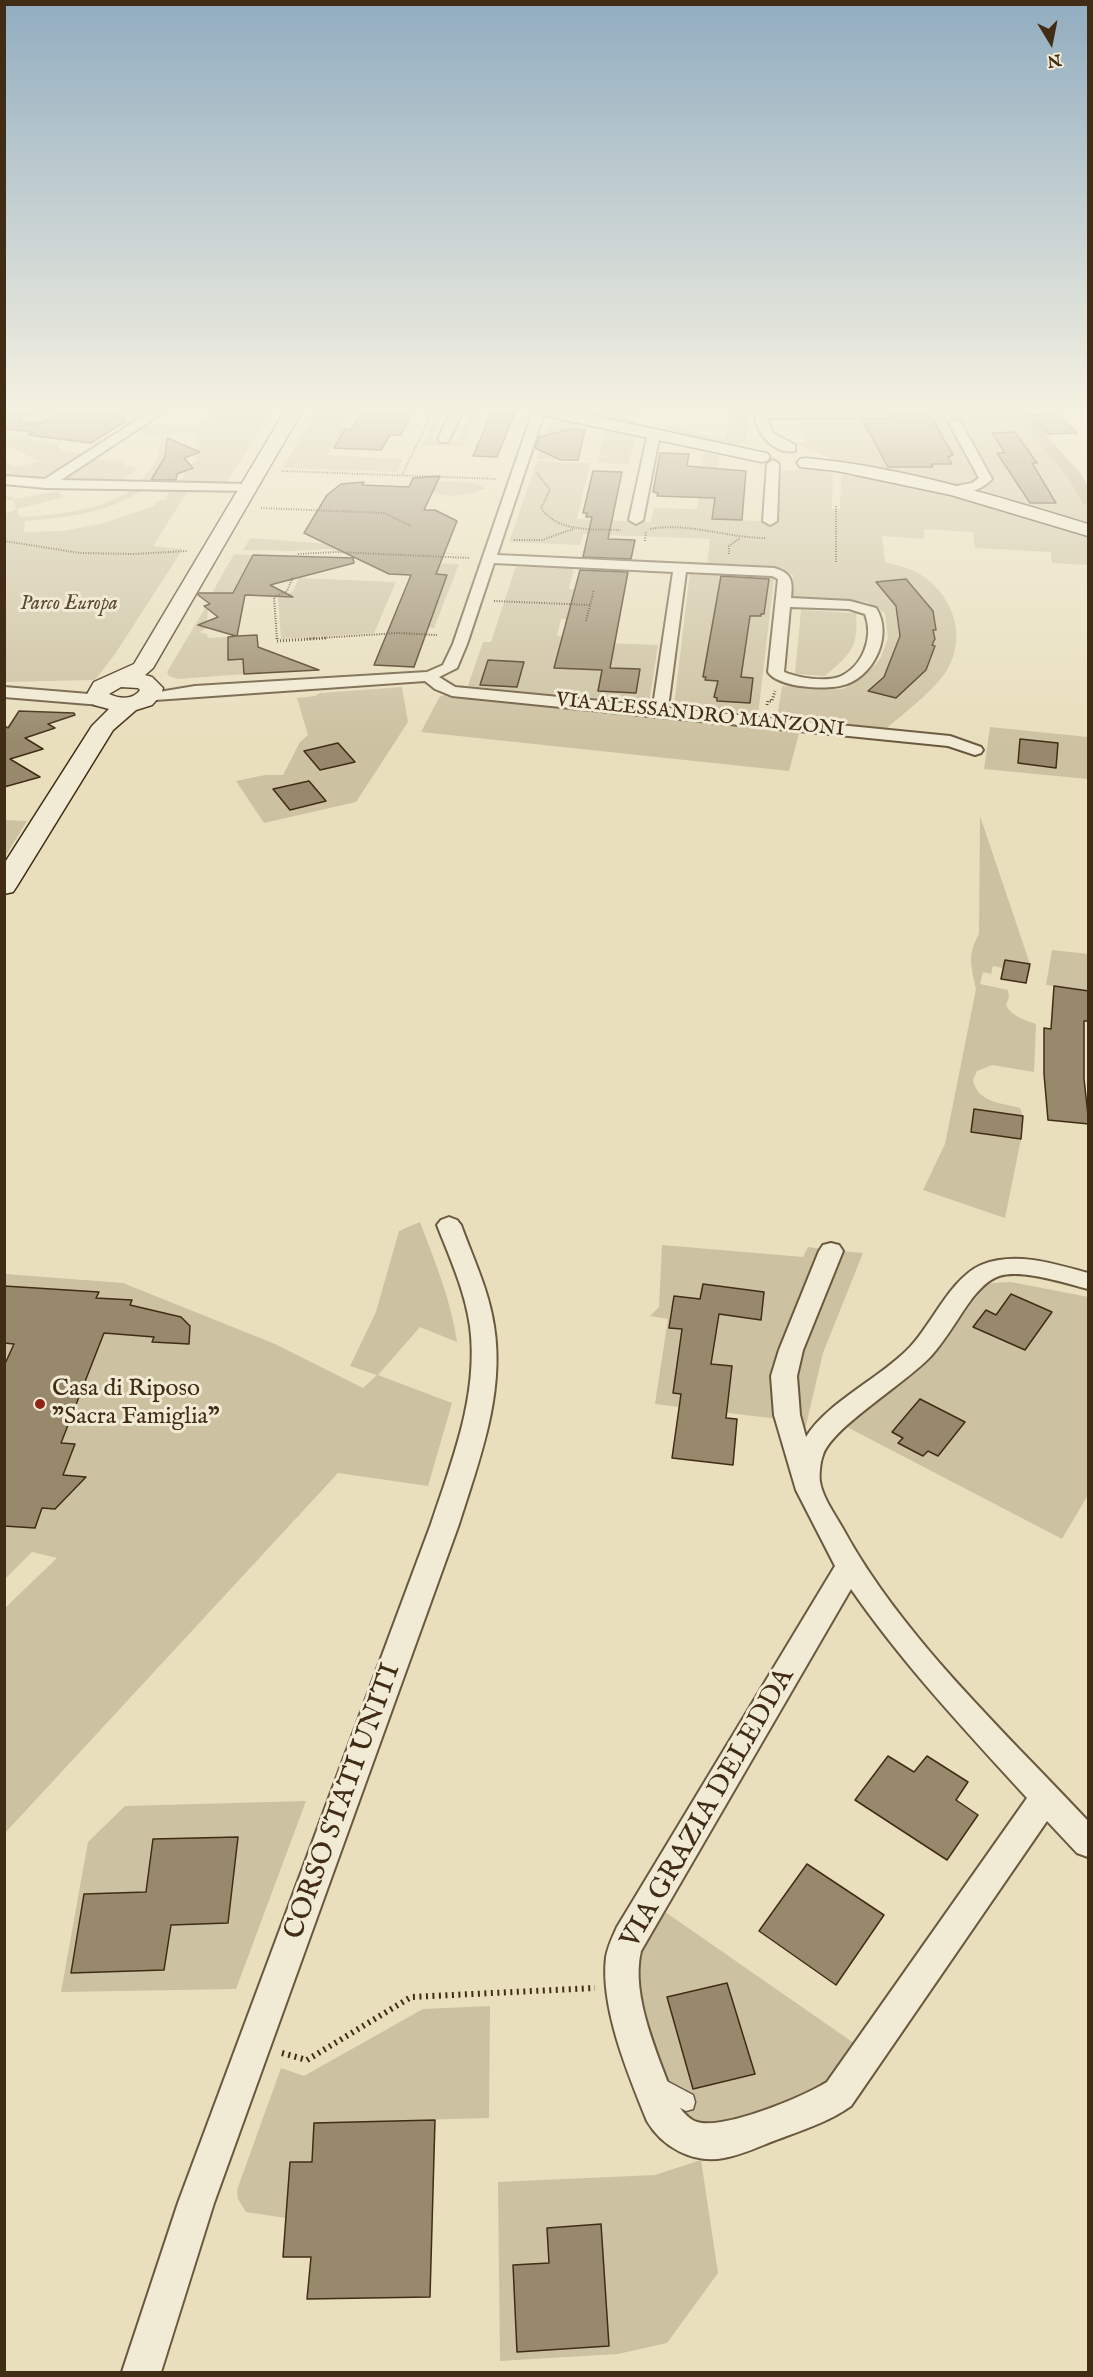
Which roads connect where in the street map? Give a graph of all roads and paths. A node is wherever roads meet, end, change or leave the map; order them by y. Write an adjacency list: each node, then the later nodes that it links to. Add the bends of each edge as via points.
1 (228, 522): 28 (street)
2 (403, 522): 6 (path)
3 (501, 522): 14 (street)
4 (836, 522): 16 (path)
5 (1062, 522): 8 (street)
6 (411, 526)
7 (577, 528): 9 (path, via 542,540)
8 (1089, 530)
9 (506, 540)
10 (4, 541): 11 (path, via 80,553)
11 (182, 551)
12 (189, 551): 15 (path)
13 (298, 554): 14 (path, via 337,552)
14 (489, 559): 17 (street); 20 (street)
15 (183, 561)
16 (836, 562)
17 (679, 572): 21 (street, via 780,574 785,578); 29 (street)
18 (293, 577): 24 (path, via 287,591 274,597 277,641 398,633)
19 (594, 590): 22 (path)
20 (475, 600): 22 (path); 25 (street, via 452,665)
21 (783, 602): 26 (street); 26 (street, via 864,608 873,614 876,637 865,662 839,681 789,680)
22 (590, 605): 23 (path)
23 (586, 621)
24 (437, 635)
25 (433, 675): 28 (street); 29 (street, VIA ALESSANDRO MANZONI, via 440,686 452,691)
26 (778, 675): 30 (path)
27 (4, 692): 28 (street)
28 (125, 694): 32 (street)
29 (660, 712): 30 (street, VIA ALESSANDRO MANZONI)
30 (765, 723): 31 (street, VIA ALESSANDRO MANZONI, via 950,741)
31 (975, 750)
32 (4, 886)
33 (449, 1225): 44 (street, CORSO STATI UNITI, via 483,1328 484,1363 475,1423 445,1524 196,2203)
34 (831, 1251): 36 (street, via 784,1376 787,1415)
35 (1089, 1281): 36 (street, via 1015,1267 1002,1267 982,1275 918,1354 819,1438 809,1456)
36 (809, 1490): 37 (street)
37 (850, 1566): 38 (street, via 933,1675); 40 (street, VIA GRAZIA DELEDDA, via 629,1938 623,1955)
38 (1046, 1796): 39 (street); 42 (street, VIA GRAZIA DELEDDA, via 846,2087 830,2102 725,2140 703,2142 681,2134 667,2121)
39 (1089, 1843)
40 (623, 1987): 41 (path, via 411,1997 307,2060); 42 (street, VIA GRAZIA DELEDDA)
41 (282, 2053)
42 (650, 2080): 43 (lane)
43 (686, 2102)
44 (141, 2373)

